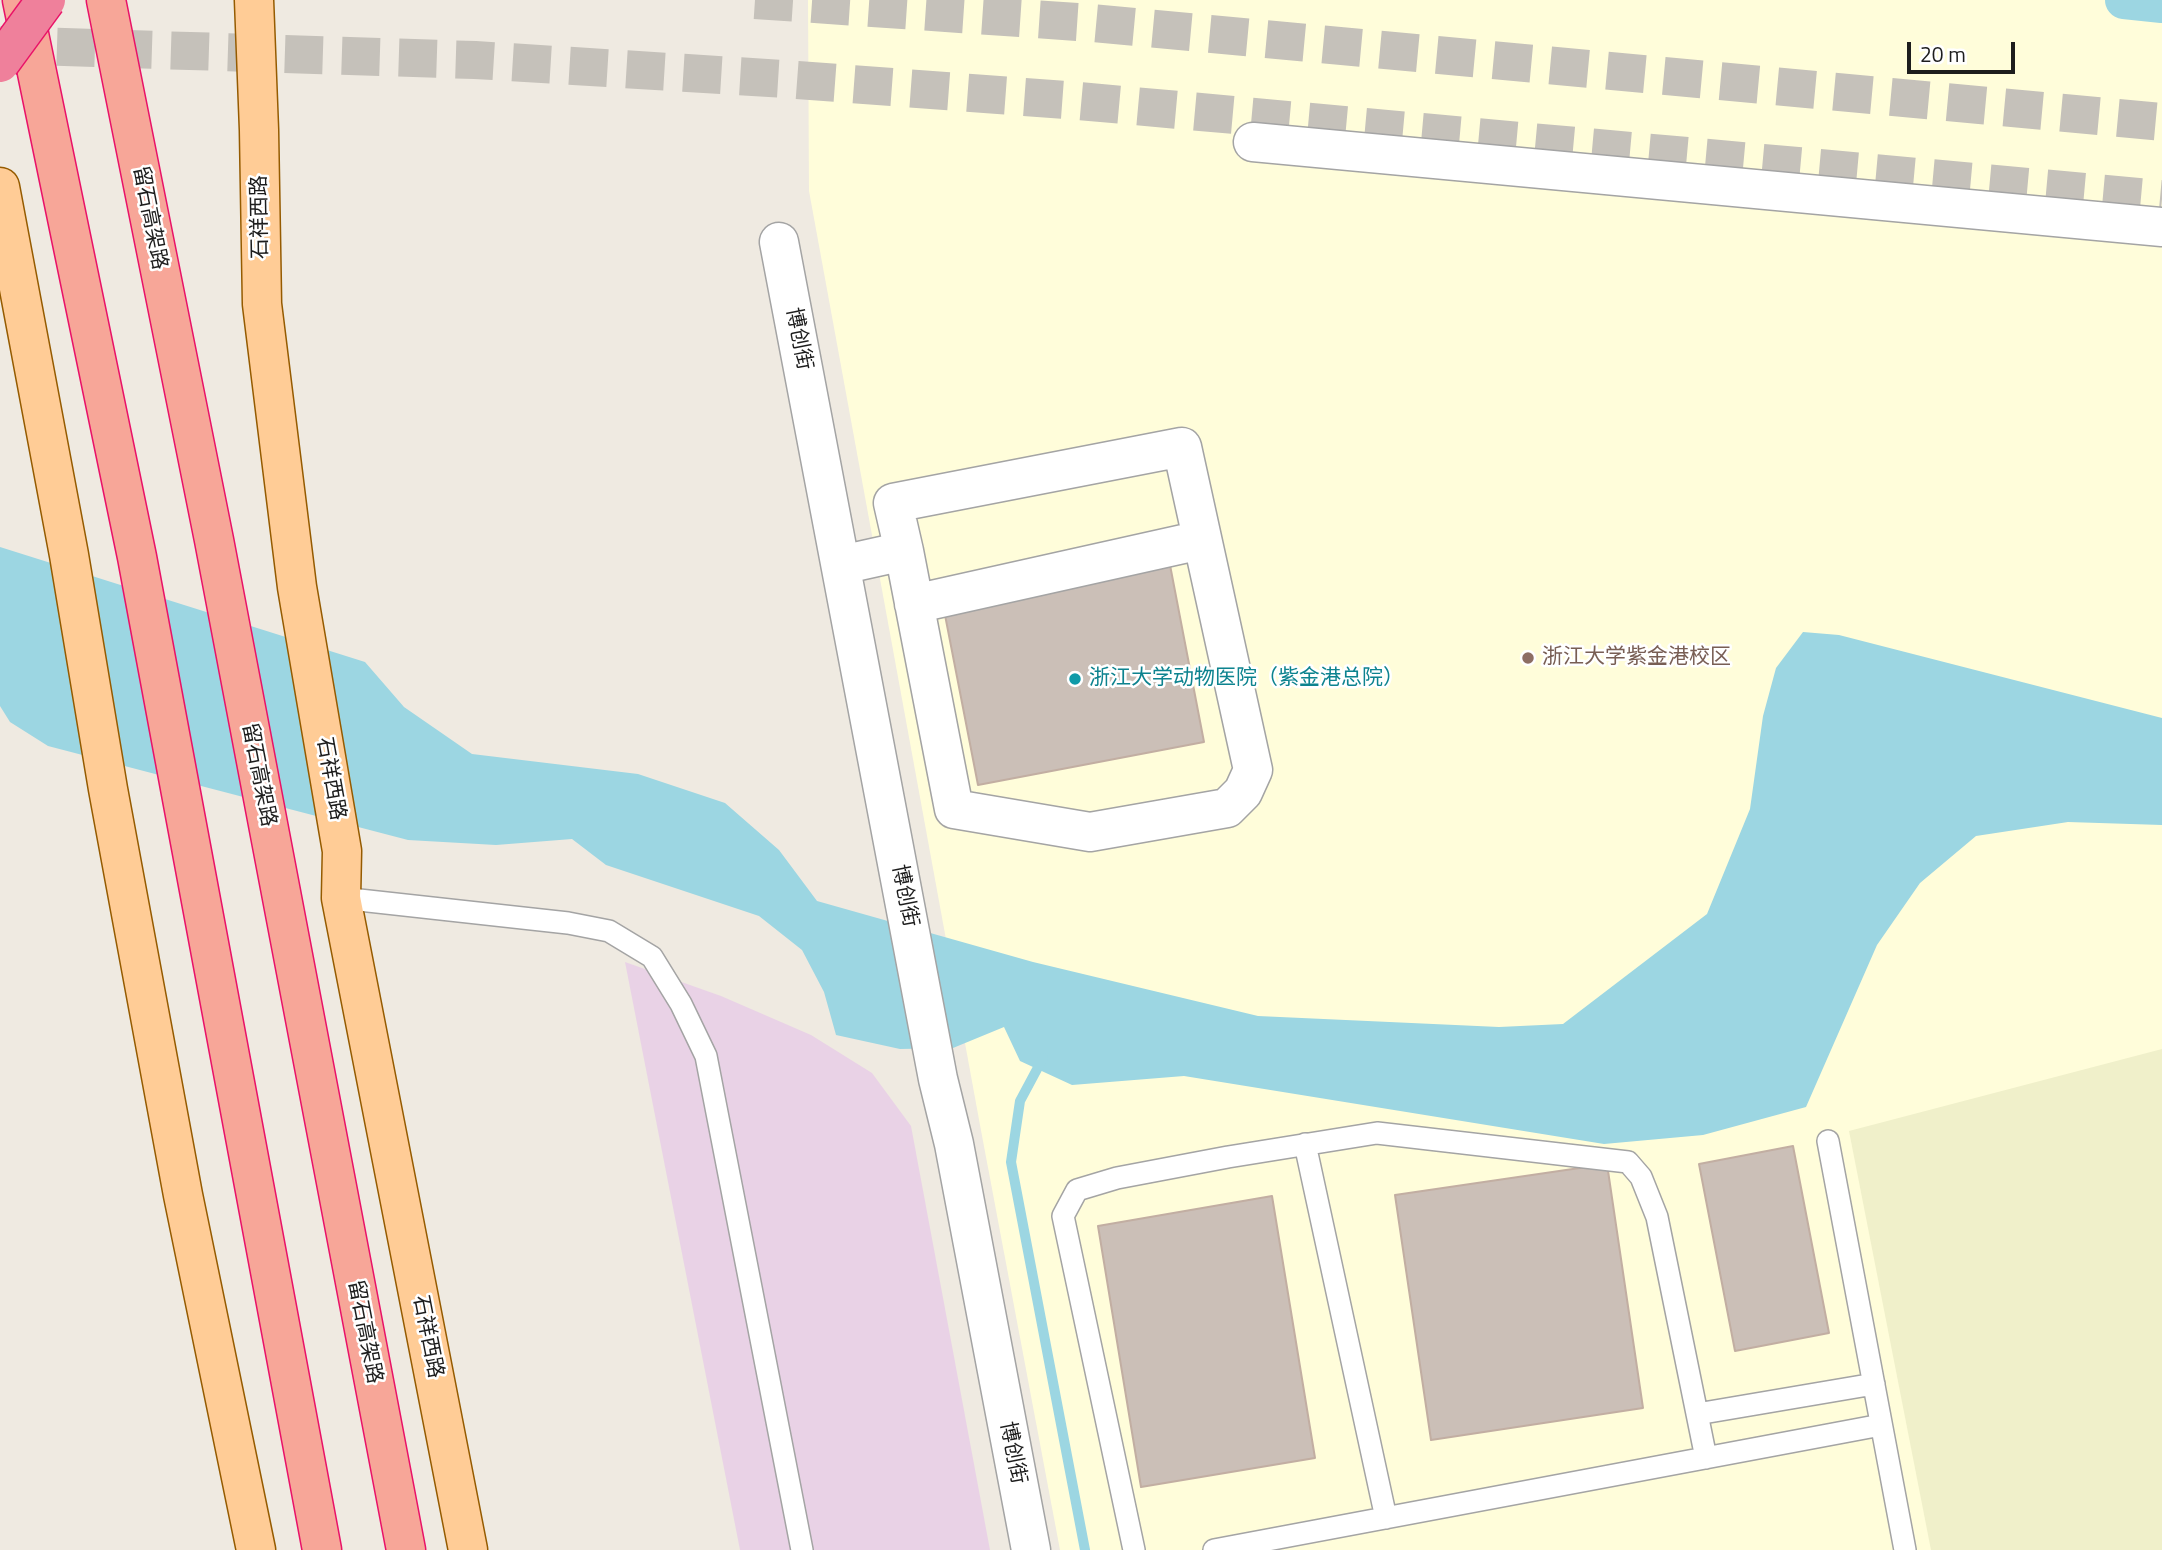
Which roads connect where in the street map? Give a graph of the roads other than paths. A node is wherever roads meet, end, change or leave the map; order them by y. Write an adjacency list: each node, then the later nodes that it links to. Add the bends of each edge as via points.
1 (22, 0): 23 (highway, via 137,557)
2 (46, 0): 5 (highway, bridge)
3 (106, 0): 24 (highway, 留石高架路)
4 (254, 0): 14 (main road, 石祥西路, via 262,304 297,587 342,851)
5 (0, 63)
6 (1253, 142): 8 (street)
7 (2, 205): 22 (main road, via 183,1195)
8 (2162, 227)
9 (779, 242): 12 (street, 博创街)
10 (1201, 540): 11 (street, via 1182,447 893,503); 13 (street); 13 (street, via 1253,770 1243,792 1227,808 1090,832 954,809)
11 (904, 551): 12 (street); 13 (street)
12 (841, 565): 27 (street, 博创街)
13 (914, 604)
14 (341, 898): 25 (main road, 石祥西路); 26 (lane, via 568,923 609,931 652,957 706,1056)
15 (1828, 1141): 17 (lane)
16 (1305, 1144): 18 (lane, via 1377,1133 1628,1162 1641,1177 1657,1217); 21 (lane); 28 (lane, via 1117,1178 1077,1190 1063,1216)
17 (1874, 1384): 18 (lane); 19 (lane)
18 (1697, 1413): 20 (lane)
19 (1881, 1425): 20 (lane); 30 (lane)
20 (1706, 1458): 21 (lane)
21 (1386, 1518): 29 (lane)
22 (256, 1550)
23 (322, 1550)
24 (406, 1550)
25 (468, 1550)
26 (802, 1550)
27 (1031, 1550)
28 (1133, 1550)
29 (1214, 1550)
30 (1905, 1550)

